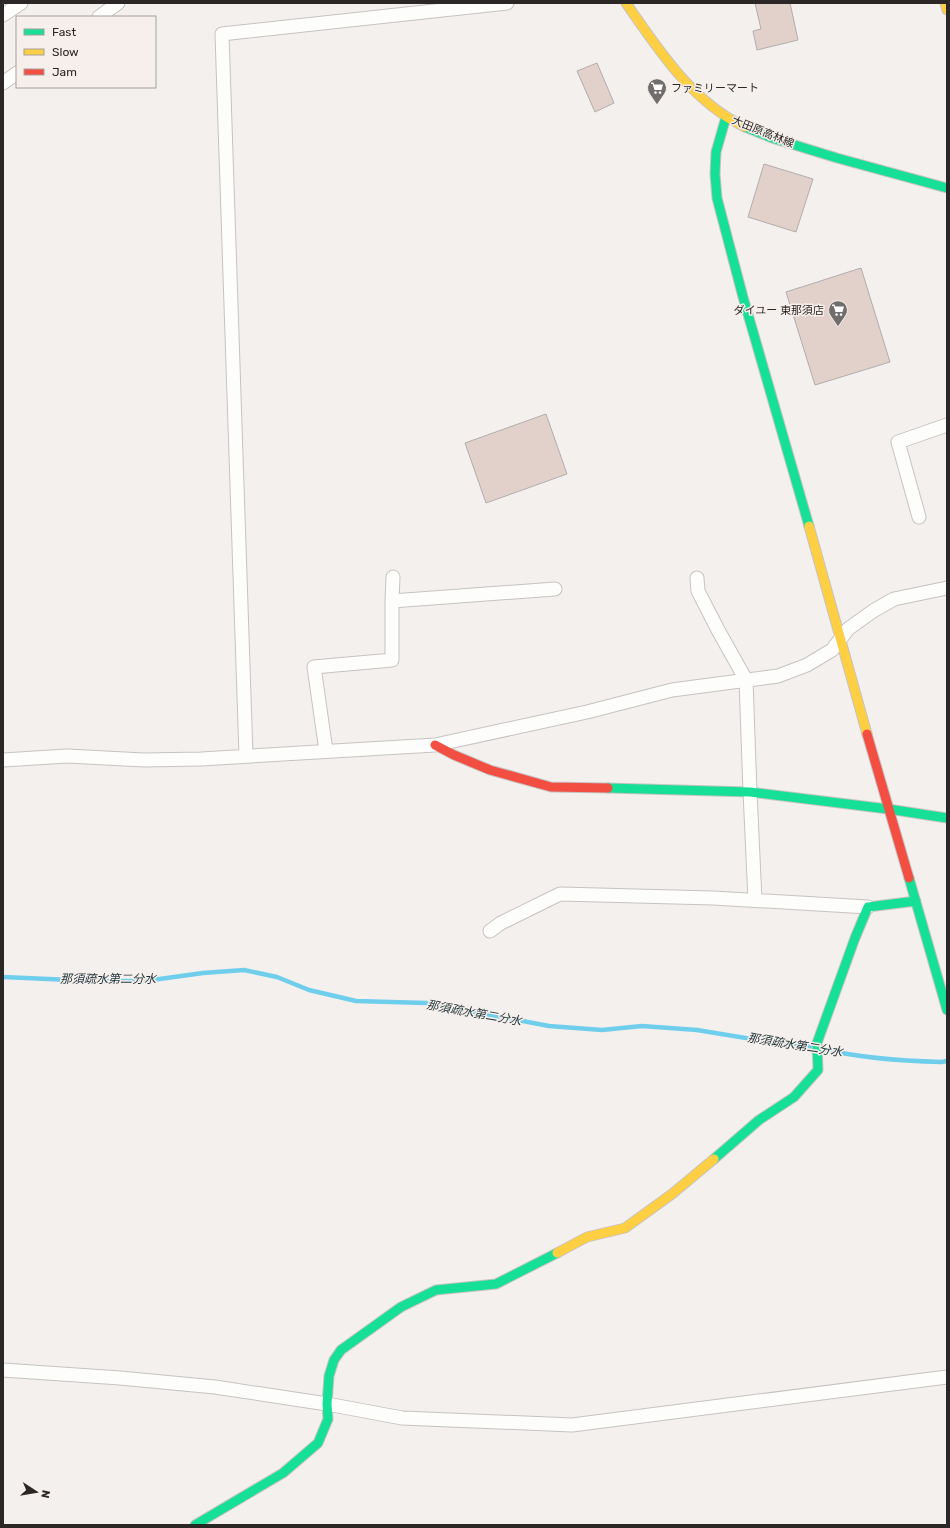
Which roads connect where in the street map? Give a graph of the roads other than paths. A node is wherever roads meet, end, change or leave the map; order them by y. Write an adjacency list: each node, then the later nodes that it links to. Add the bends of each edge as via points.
1 (21, 3): 7 (street)
2 (118, 3): 8 (street)
3 (507, 3): 24 (street, via 222,34)
4 (626, 3): 11 (main road, 大田原高林線, via 646,32 688,82)
5 (944, 3): 6 (main road)
6 (947, 10)
7 (3, 15)
8 (100, 16)
9 (16, 74): 10 (street)
10 (3, 83)
11 (726, 117): 12 (main road, 大田原高林線, via 781,140 893,175); 20 (main road, via 716,152 717,198)
12 (947, 188)
13 (947, 425): 14 (street, via 898,442)
14 (919, 517)
15 (393, 577): 19 (street)
16 (697, 578): 21 (street, via 698,592)
17 (947, 588): 20 (street, via 894,599 848,629)
18 (555, 589): 19 (street)
19 (392, 601): 23 (street, via 392,660 314,667)
20 (840, 639): 21 (street, via 832,650 807,665 778,676); 27 (main road)
21 (746, 680): 22 (street, via 672,690 587,712); 26 (street)
22 (435, 745): 23 (street); 26 (main road, via 490,770 551,787)
23 (326, 751): 24 (street)
24 (246, 756): 25 (street, via 144,760 67,756)
25 (3, 760)
26 (750, 792): 27 (main road); 29 (street)
27 (888, 809): 28 (main road); 30 (main road)
28 (947, 818)
29 (755, 900): 31 (street); 32 (street, via 560,894)
30 (916, 901): 31 (main road); 33 (main road)
31 (868, 907): 36 (main road, via 817,1043 818,1070 794,1097 759,1120 672,1194 625,1228 588,1237 496,1284 436,1290 401,1307 341,1350 334,1360 329,1376)
32 (490, 931)
33 (947, 1010)
34 (3, 1370): 36 (street, via 215,1387)
35 (947, 1377): 36 (street, via 572,1425 402,1418)
36 (327, 1404): 37 (main road, via 328,1419 318,1442 283,1473)
37 (195, 1525)

